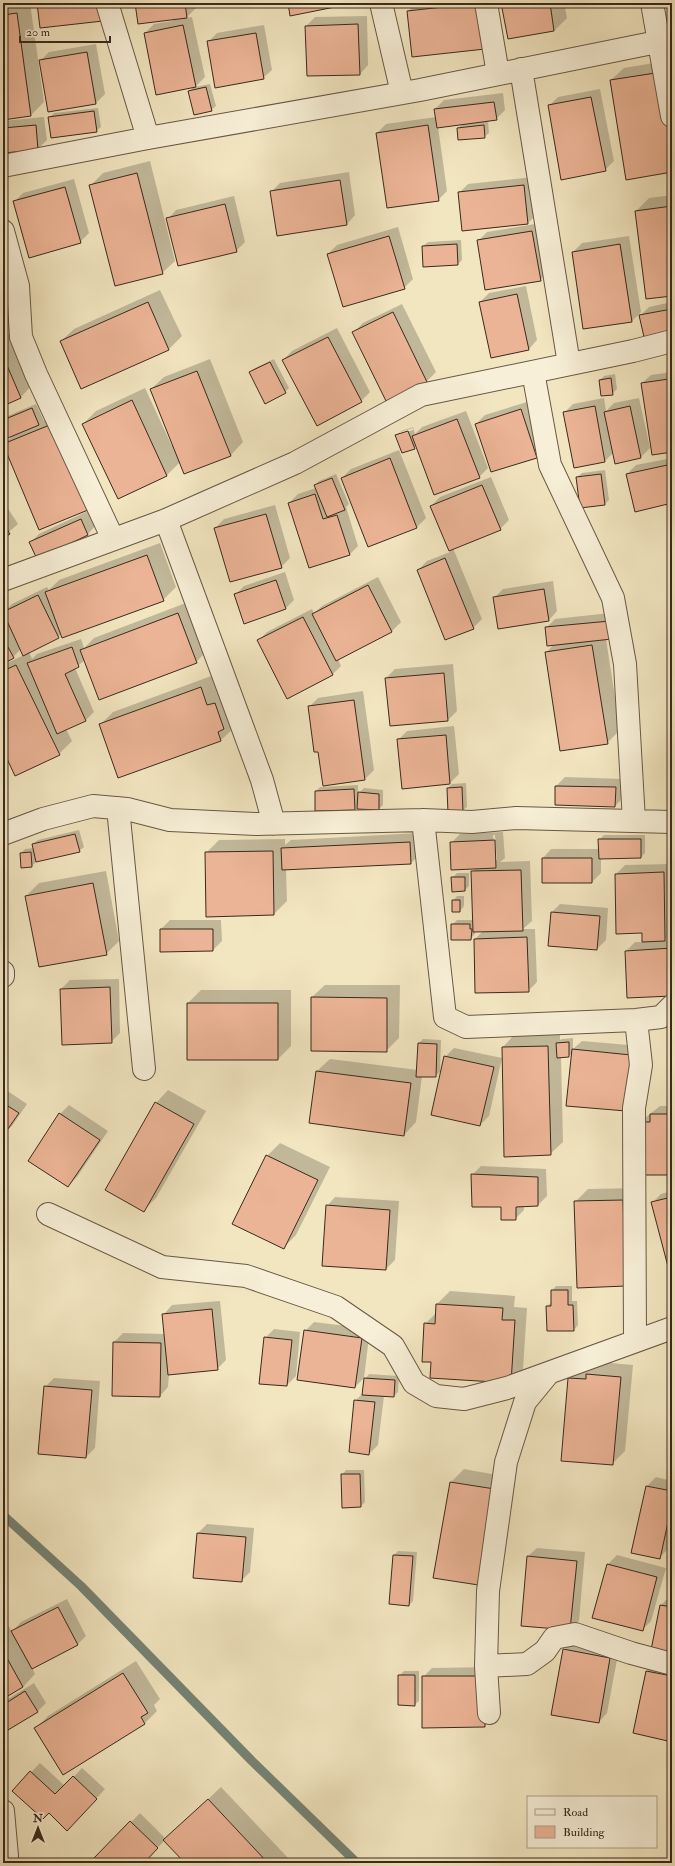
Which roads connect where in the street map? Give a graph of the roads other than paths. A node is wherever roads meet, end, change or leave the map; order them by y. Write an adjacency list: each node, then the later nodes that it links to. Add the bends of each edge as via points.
1 (107, 3): 10 (street)
2 (381, 3): 8 (street)
3 (486, 3): 7 (street)
4 (652, 3): 5 (street)
5 (665, 40): 6 (street); 9 (street)
6 (521, 69): 7 (street); 14 (street)
7 (498, 74): 8 (street)
8 (402, 93): 10 (street)
9 (672, 116)
10 (148, 138): 11 (street)
11 (3, 166)
12 (3, 231): 17 (street, via 18,286 21,337)
13 (672, 341): 14 (street)
14 (570, 364): 15 (street)
15 (532, 372): 16 (street, via 421,395 295,463); 21 (street, via 550,465 613,598 625,664)
16 (166, 520): 17 (street); 23 (street, via 262,780)
17 (113, 539): 18 (street)
18 (3, 580)
19 (118, 808): 23 (street, via 170,820); 24 (street, via 93,806 43,819); 29 (street)
20 (423, 820): 21 (street, via 472,822 516,818); 23 (street); 28 (street, via 445,1017 466,1026)
21 (634, 821): 22 (street)
22 (672, 822)
23 (274, 824)
24 (3, 834)
25 (3, 972): 26 (street)
26 (3, 976)
27 (672, 1006): 28 (street, via 661,1017)
28 (636, 1020): 32 (street, via 641,1064 634,1108)
29 (144, 1069)
30 (48, 1214): 34 (street, via 162,1267 246,1276 336,1307 393,1346 414,1383 436,1396 464,1399)
31 (672, 1328): 32 (street)
32 (635, 1341): 33 (street)
33 (548, 1373): 34 (street); 35 (street)
34 (507, 1388): 35 (street)
35 (525, 1402): 37 (street, via 506,1462 488,1590)
36 (672, 1664): 37 (street, via 575,1634 554,1638 544,1651 527,1664)
37 (486, 1666): 38 (street)
38 (489, 1713)
39 (3, 1811): 40 (street)
40 (6, 1863)

